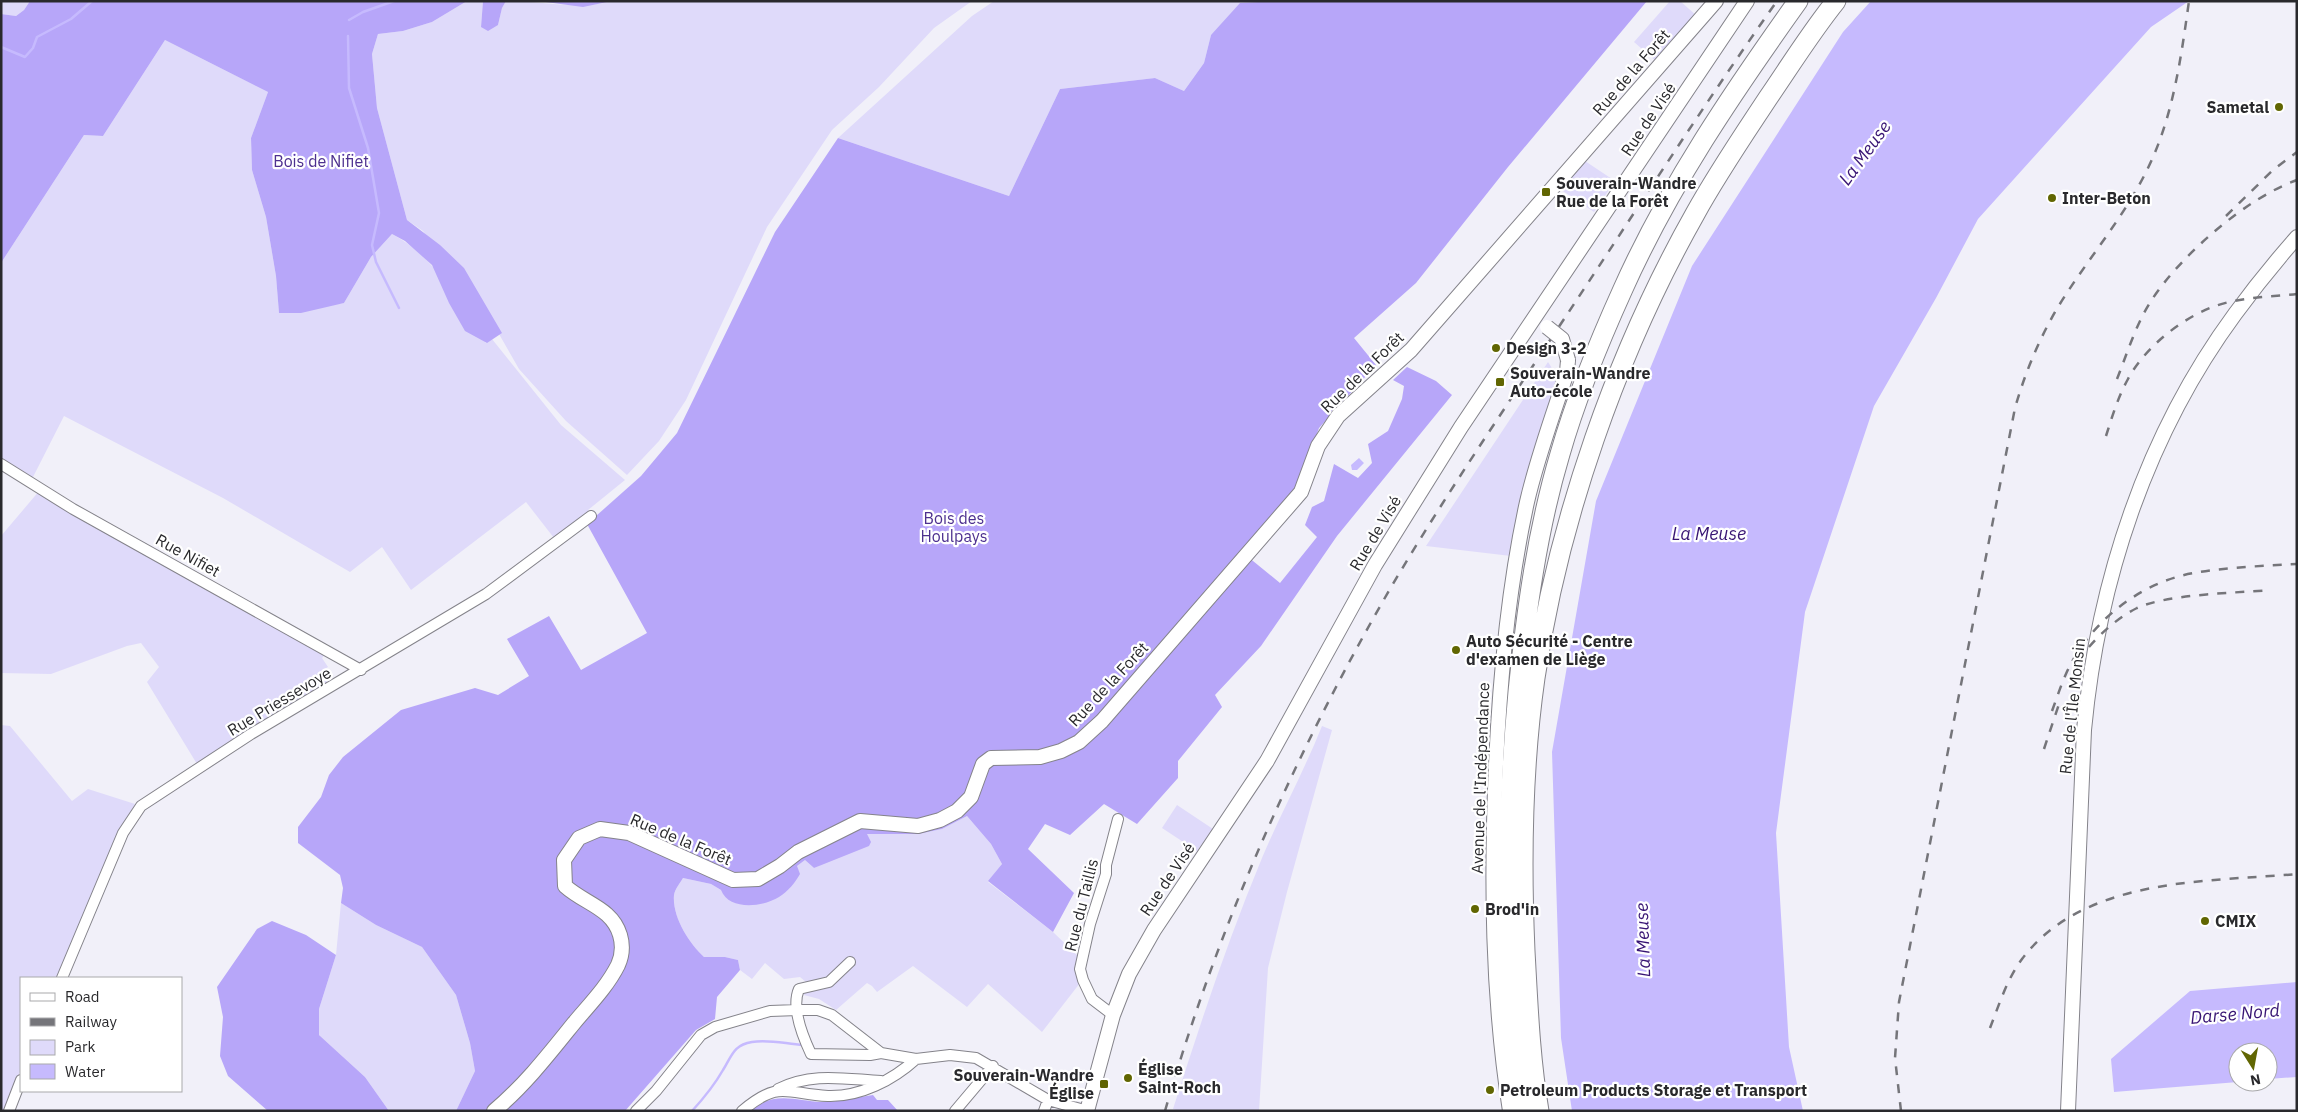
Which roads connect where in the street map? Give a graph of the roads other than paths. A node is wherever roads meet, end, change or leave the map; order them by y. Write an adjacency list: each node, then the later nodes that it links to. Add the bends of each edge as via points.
1 (1716, 1): 23 (main road, Rue de la Forêt, via 1411,350 1338,416 1318,446 1301,492 1102,721 1079,742 1040,758 991,758 983,764 971,797 957,811 940,820 918,826 860,821 798,852 758,879 732,880 629,834 600,829 579,838 564,860 565,886 614,920 622,946 618,964 606,985 519,1091)
2 (1747, 1): 6 (main road, Rue de Visé)
3 (1798, 1): 30 (highway, via 1709,131 1669,198 1624,287 1589,369 1559,455 1527,612 1510,796 1509,919)
4 (1836, 1): 31 (highway, via 1736,146 1694,214 1652,299 1618,379 1586,464 1560,556 1535,677 1523,827 1528,1011)
5 (2297, 237): 32 (main road, Rue de l'Île Monsin, via 2234,314 2176,410 2135,501 2104,604 2084,730)
6 (1534, 320): 14 (main road, Rue de Visé, via 1461,427 1375,565 1267,761 1154,930 1129,974); 29 (main road, Avenue de l'Indépendance, bridge, via 1562,339 1568,360 1527,502 1509,609 1499,704 1493,926 1502,1054)
7 (1, 464): 9 (street, Rue Nifiet, via 73,509)
8 (591, 516): 9 (street, Rue Priessevoye, via 486,594)
9 (360, 670): 12 (street, Rue Priessevoye, via 251,734 141,806 123,834)
10 (1118, 819): 14 (street, Rue du Taillis, via 1080,969 1092,999)
11 (850, 962): 13 (street, via 829,982 799,989 796,995)
12 (62, 977)
13 (798, 1010): 15 (street, via 818,1010 832,1015); 15 (street, via 811,1054 870,1055); 24 (street, via 770,1011 715,1026 701,1035)
14 (1113, 1015): 28 (main road, Rue de Visé)
15 (881, 1052): 16 (street)
16 (916, 1059): 17 (street, via 966,1055); 18 (street)
17 (993, 1066): 21 (street); 26 (street)
18 (882, 1081): 20 (street, via 821,1077 795,1081); 20 (street, via 864,1091 828,1096)
19 (20, 1083): 22 (street)
20 (778, 1090): 25 (street, via 754,1101)
21 (1048, 1100): 27 (street); 28 (street)
22 (9, 1111)
23 (494, 1111)
24 (636, 1111)
25 (742, 1111)
26 (955, 1111)
27 (1044, 1111)
28 (1088, 1111)
29 (1510, 1111)
30 (1525, 1111)
31 (1539, 1111)
32 (2068, 1111)

